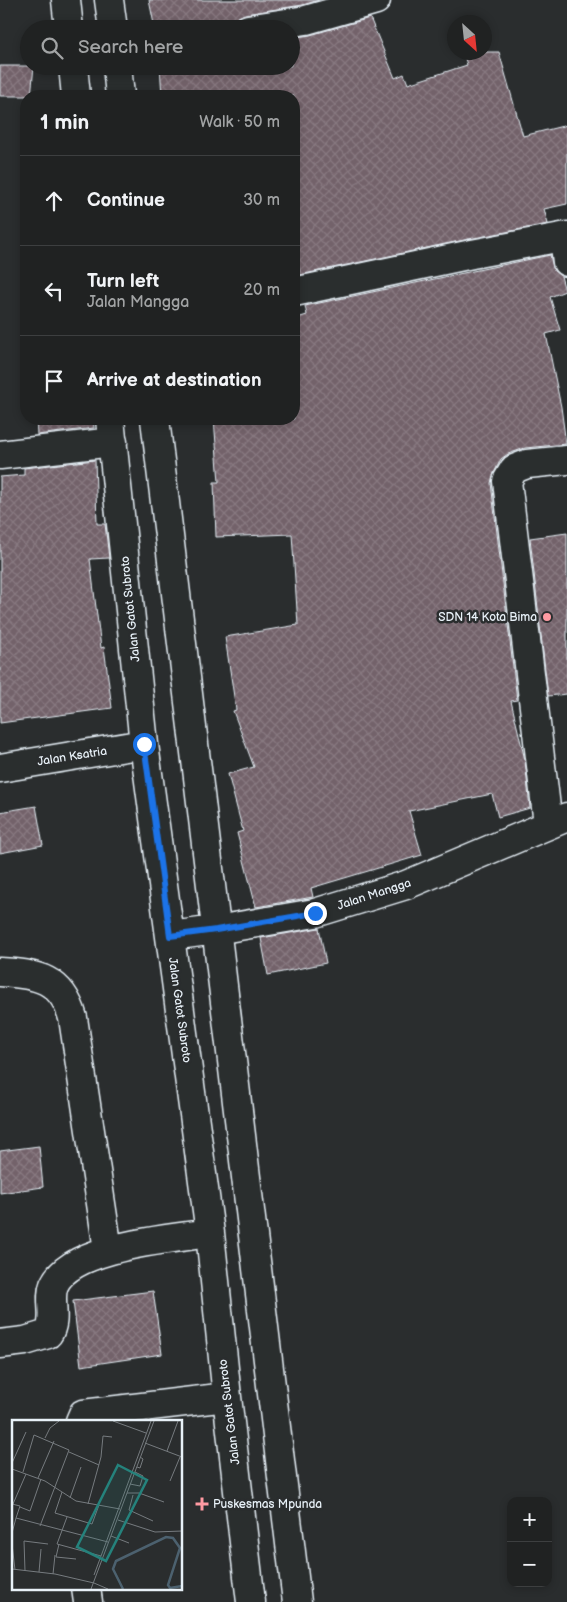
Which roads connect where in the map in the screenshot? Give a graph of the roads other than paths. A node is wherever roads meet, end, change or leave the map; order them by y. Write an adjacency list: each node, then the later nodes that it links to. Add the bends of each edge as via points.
1 (66, 0): 4 (street)
2 (109, 0): 5 (street)
3 (376, 0): 6 (street)
4 (68, 20)
5 (112, 20)
6 (300, 21)
7 (74, 75): 9 (street)
8 (118, 75): 10 (street)
9 (75, 90)
10 (119, 90)
11 (566, 245): 12 (street, via 472,254)
12 (300, 291)
13 (156, 425): 20 (street)
14 (112, 430): 15 (street); 17 (street, Jalan Gatot Subroto)
15 (0, 455)
16 (567, 460): 19 (street, via 527,464 514,469 507,481)
17 (144, 744): 18 (street, Jalan Ksatria); 21 (street, Jalan Gatot Subroto)
18 (0, 768)
19 (558, 820): 20 (street, Jalan Mangga, via 406,885 315,913)
20 (216, 930): 21 (street, Jalan Mangga); 28 (street)
21 (170, 936): 23 (street, Jalan Gatot Subroto)
22 (0, 972): 24 (street, via 47,980 69,1006)
23 (210, 1233): 24 (street); 26 (street, Jalan Gatot Subroto)
24 (108, 1250): 25 (street, via 65,1269 53,1286 53,1327 48,1334 25,1342)
25 (0, 1344)
26 (227, 1397): 27 (street, via 83,1414); 29 (street, Jalan Gatot Subroto)
27 (80, 1420)
28 (287, 1523): 29 (street); 31 (street)
29 (243, 1526): 30 (street, Jalan Gatot Subroto)
30 (251, 1602)
31 (297, 1602)

